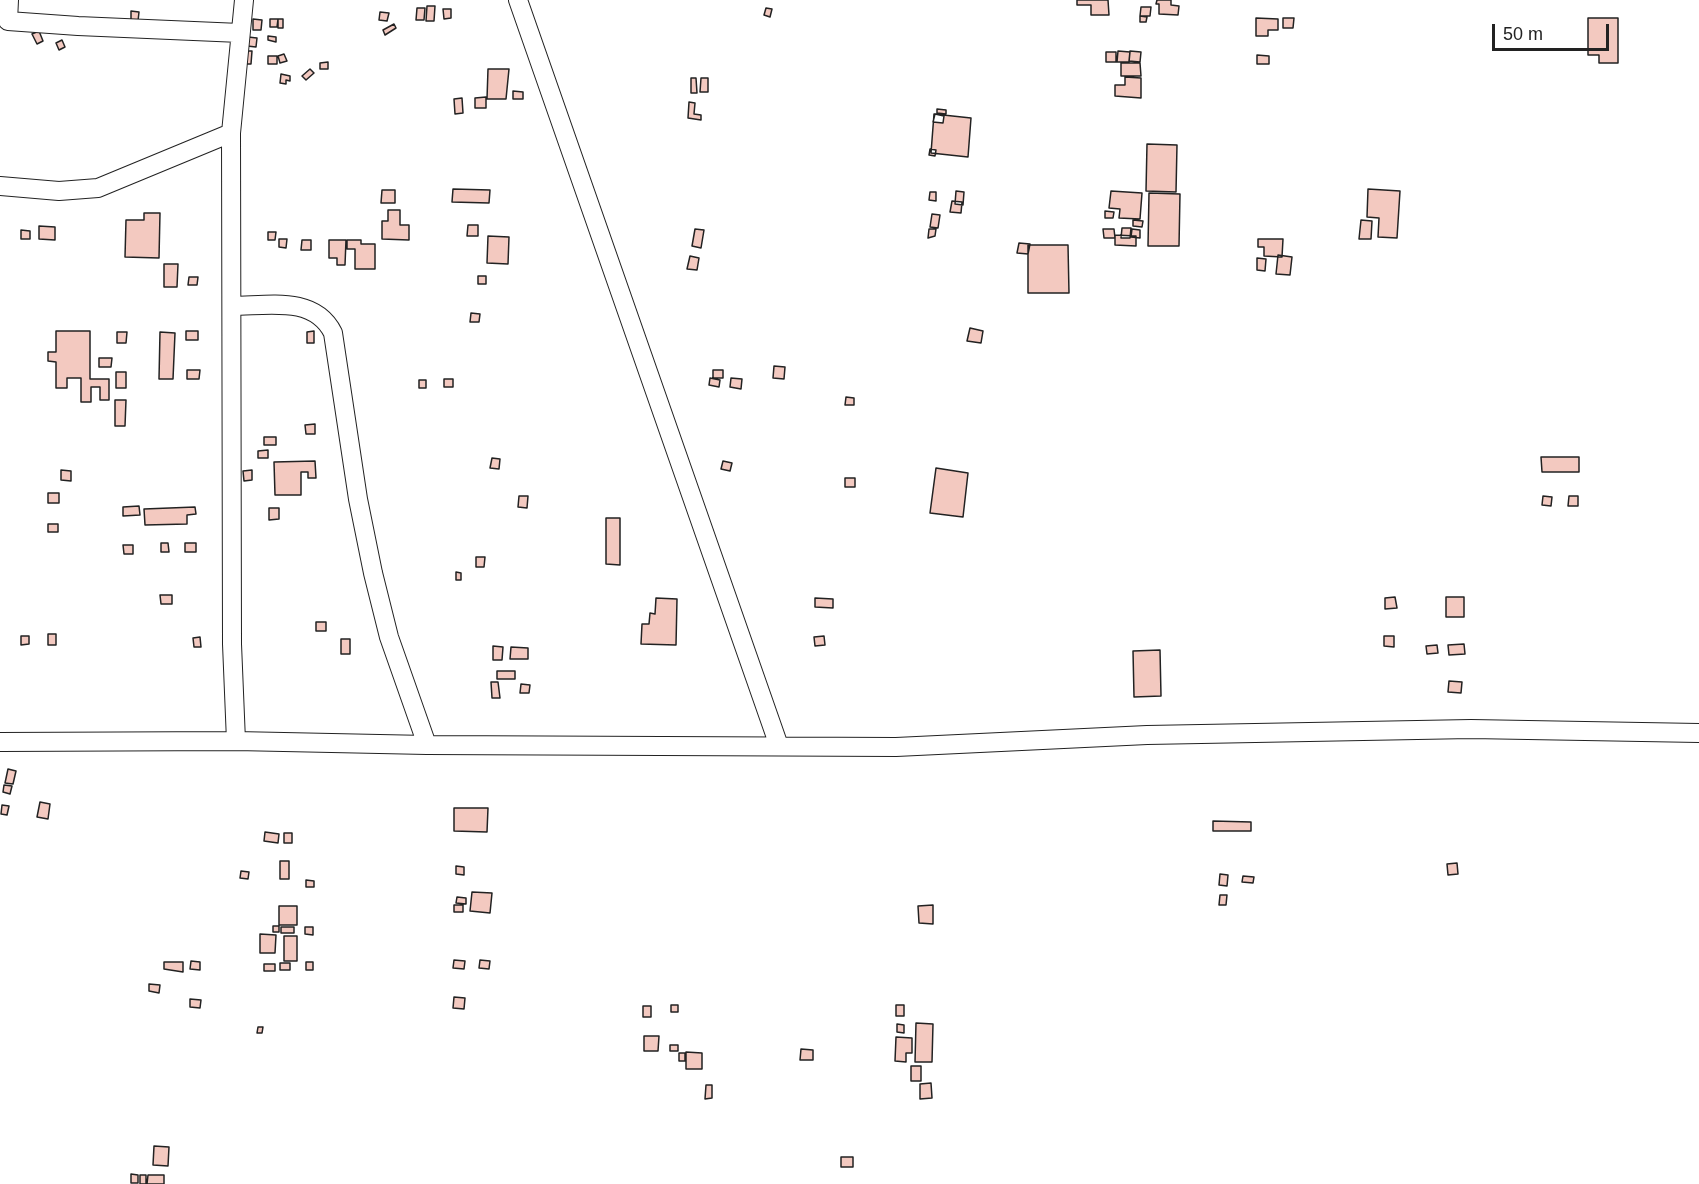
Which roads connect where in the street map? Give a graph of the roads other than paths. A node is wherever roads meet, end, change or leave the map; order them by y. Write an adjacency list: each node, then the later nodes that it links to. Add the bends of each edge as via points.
1 (9, 0): 4 (street, via 9,21)
2 (244, 0): 4 (street)
3 (518, 0): 12 (street)
4 (240, 33): 5 (street)
5 (231, 133): 6 (street, via 98,188 72,192); 7 (street)
6 (0, 186)
7 (232, 306): 9 (street, via 232,644); 11 (street, via 301,306 317,313 333,333 373,573 389,637)
8 (1699, 733): 12 (street, via 1471,729 1147,735 896,747)
9 (236, 741): 10 (street); 11 (street)
10 (0, 742)
11 (428, 745): 12 (street)
12 (779, 746)

